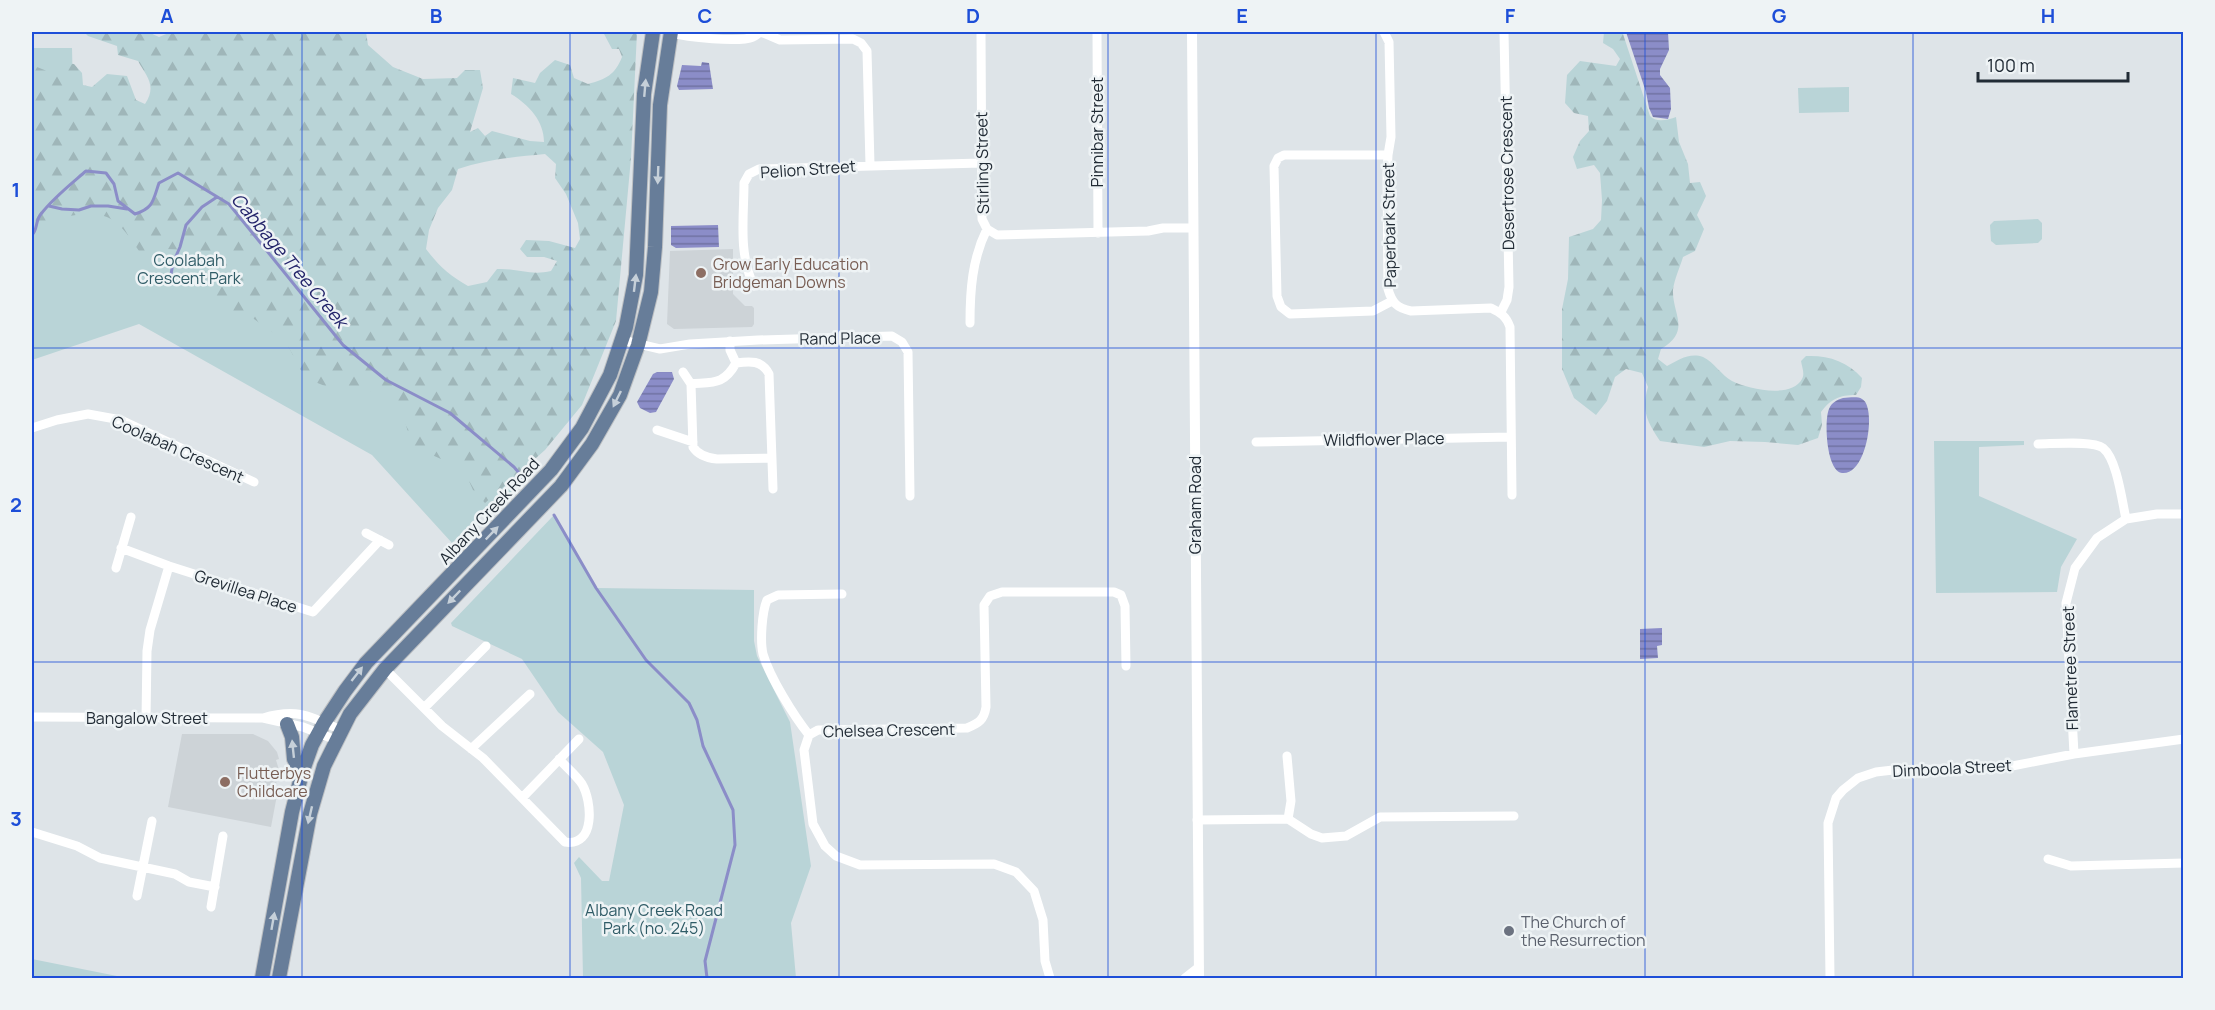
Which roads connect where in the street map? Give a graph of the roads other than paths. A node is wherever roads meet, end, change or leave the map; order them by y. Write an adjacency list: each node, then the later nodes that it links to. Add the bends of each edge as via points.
1 (653, 32): 19 (main road, Albany Creek Road, one-way to 1, via 636,275 644,94)
2 (671, 32): 3 (street, via 692,38 751,38); 21 (main road, Albany Creek Road, one-way to 21, via 660,105 653,269)
3 (761, 32): 11 (street, via 780,40 853,39 867,51)
4 (981, 32): 10 (street, Stirling Street)
5 (1097, 32): 14 (street, Pinnibar Street)
6 (1192, 32): 12 (street, Graham Road)
7 (1384, 32): 9 (street, Paperbark Street, via 1389,42)
8 (1504, 32): 17 (street, Desertrose Crescent, via 1509,287)
9 (1388, 155): 16 (street, Paperbark Street, via 1388,289); 16 (street, via 1278,158 1274,166 1277,296 1281,307 1290,314 1373,311)
10 (981, 163): 11 (street, Pelion Street); 13 (street, Stirling Street, via 982,219)
11 (870, 165): 15 (street, Pelion Street, via 759,169 749,174 744,183 744,258)
12 (1193, 228): 14 (street, Stirling Street); 68 (street, Graham Road)
13 (987, 229): 14 (street, Stirling Street, via 997,236); 18 (street, via 980,243 970,292)
14 (1098, 233)
15 (754, 286)
16 (1392, 301): 17 (street, Paperbark Street, via 1399,308 1412,311 1491,308)
17 (1501, 312): 27 (street, via 1510,327)
18 (970, 323)
19 (622, 340): 21 (street, Rand Place); 55 (main road, Albany Creek Road, one-way to 19, via 355,675 560,459 595,406)
20 (730, 341): 21 (street, Rand Place, via 660,349); 22 (street); 35 (street, Rand Place, via 892,336 902,342 908,352)
21 (638, 345): 48 (main road, Albany Creek Road, one-way to 48, via 611,411 572,471)
22 (736, 363): 24 (street, via 722,381); 31 (street, via 757,362 769,374)
23 (683, 372): 24 (street)
24 (691, 384): 28 (street)
25 (32, 428): 32 (street, Coolabah Crescent, via 88,414 121,420)
26 (657, 430): 28 (street)
27 (1511, 437): 29 (street, Wildflower Place); 34 (street)
28 (693, 442): 31 (street, via 696,452 709,458)
29 (1256, 442)
30 (2038, 444): 38 (street, via 2103,447 2112,459)
31 (772, 458): 33 (street)
32 (254, 482)
33 (773, 489)
34 (1512, 495)
35 (910, 496)
36 (2184, 514): 38 (street, Flametree Street)
37 (131, 517): 42 (street)
38 (2126, 519): 61 (street, Flametree Street, via 2097,538 2085,552 2075,568 2066,603)
39 (366, 533): 40 (street)
40 (380, 540): 41 (street); 43 (street, Grevillea Place, via 313,612)
41 (389, 545)
42 (121, 548): 43 (street, Grevillea Place); 44 (street)
43 (170, 566): 53 (street, via 150,630)
44 (116, 568)
45 (843, 594): 57 (street, via 778,595 767,600 763,610 762,650 767,664)
46 (486, 646): 50 (street)
47 (1126, 666): 57 (street, Chelsea Crescent, via 1125,606 1121,595 1002,592 990,596 984,605 986,707 978,724 967,728 818,730)
48 (385, 669): 50 (street); 56 (main road, Albany Creek Road)
49 (530, 694): 60 (street)
50 (424, 708): 60 (street)
51 (32, 717): 53 (street, Bangalow Street)
52 (263, 718): 53 (street, Bangalow Street); 54 (street, Bangalow Street); 55 (street, Bangalow Street, via 295,713)
53 (146, 719)
54 (287, 724): 55 (street, Bangalow Street); 64 (main road, one-way to 54, via 294,759)
55 (322, 728): 56 (street, Bangalow Street); 64 (main road, Albany Creek Road)
56 (338, 735): 80 (main road, Albany Creek Road, one-way to 80, via 312,806)
57 (809, 735): 81 (street, Chelsea Crescent, via 804,750 813,824 825,846 836,856 860,865 994,864 1016,872 1034,891 1044,920 1045,961)
58 (579, 739): 63 (street)
59 (2184, 739): 61 (street, Dimboola Street)
60 (471, 749): 65 (street)
61 (2074, 754): 83 (street, Dimboola Street, via 2002,768 1876,772 1858,778 1843,790 1836,798 1828,823)
62 (1287, 756): 67 (street, via 1291,801)
63 (559, 759): 65 (street); 65 (street, via 581,782 587,798 590,818 579,840 565,842)
64 (302, 773): 79 (main road, Albany Creek Road, one-way to 64)
65 (522, 798)
66 (1514, 816): 67 (street, via 1380,817 1346,836 1322,838)
67 (1288, 819): 68 (street)
68 (1197, 820): 78 (street, Graham Road)
69 (152, 821): 74 (street)
70 (32, 832): 74 (street, via 100,858)
71 (223, 836): 75 (street)
72 (2048, 859): 73 (street, via 2071,866)
73 (2184, 863)
74 (143, 868): 75 (street); 76 (street)
75 (214, 887): 77 (street)
76 (137, 896)
77 (211, 907)
78 (1199, 973): 82 (street)
79 (262, 978)
80 (279, 978)
81 (1050, 978)
82 (1185, 978)
83 (1830, 978)

